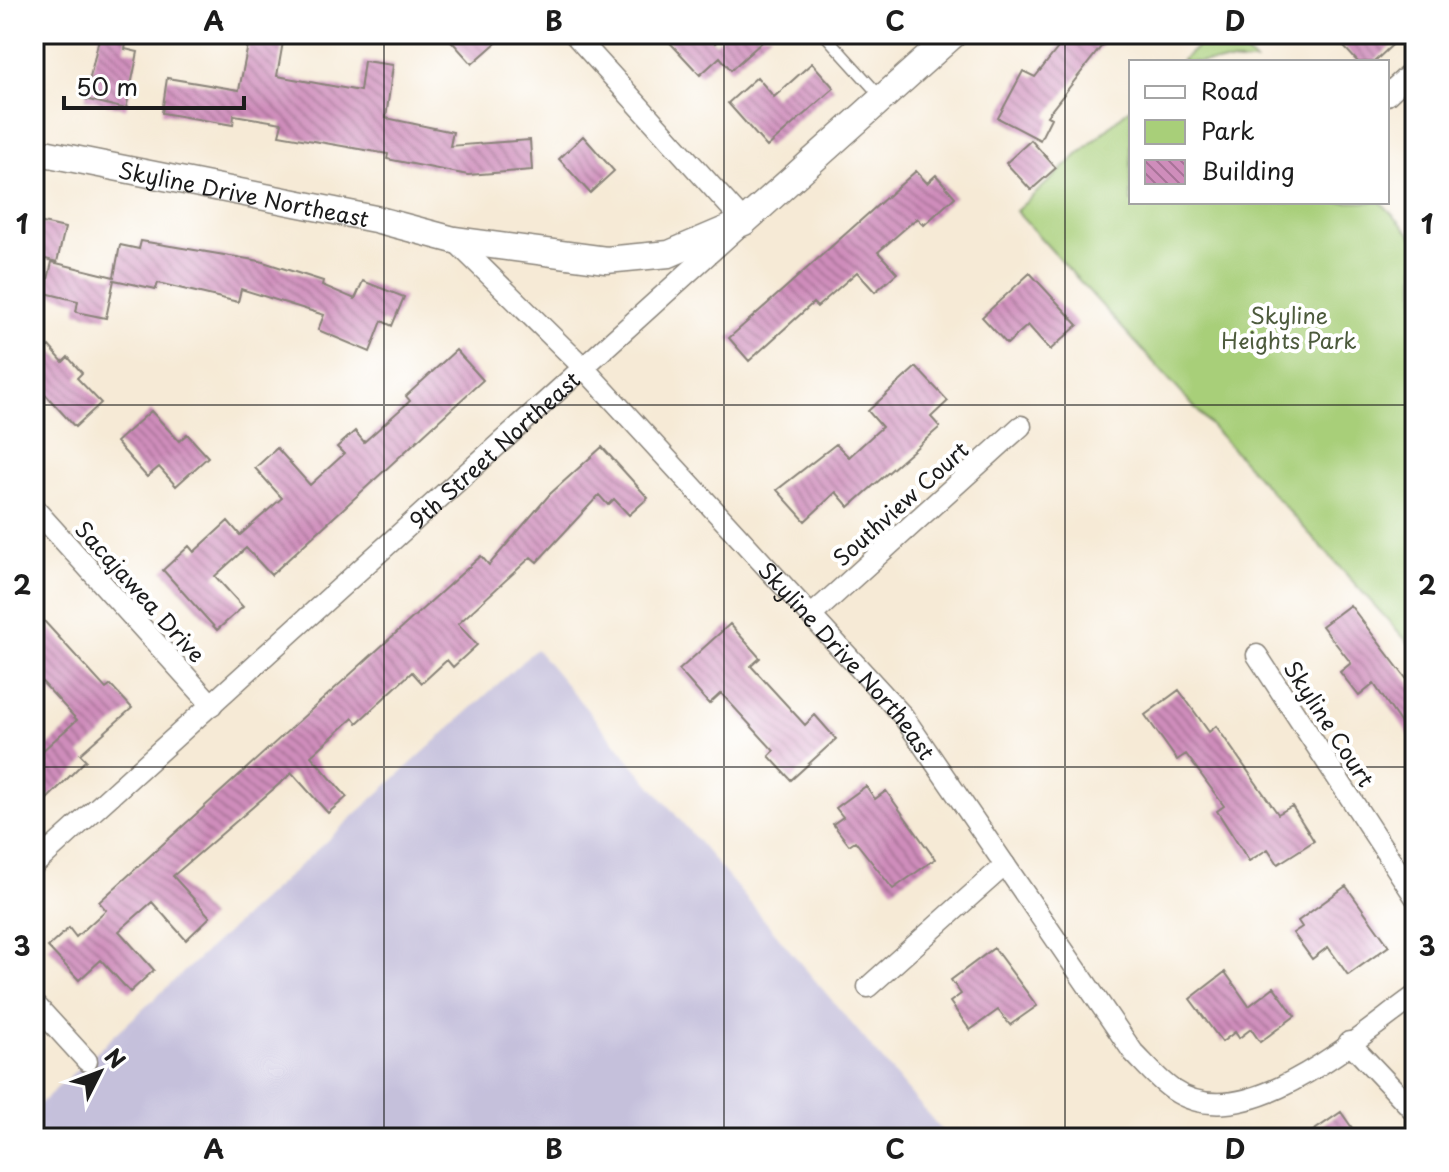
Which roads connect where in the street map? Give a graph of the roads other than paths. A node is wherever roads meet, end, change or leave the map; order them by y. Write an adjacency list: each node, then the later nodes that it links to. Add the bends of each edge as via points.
1 (574, 34): 8 (street)
2 (824, 34): 6 (lane)
3 (954, 34): 6 (street, 9th Street Northeast)
4 (1415, 69): 5 (street)
5 (1389, 93)
6 (883, 98): 8 (street, 9th Street Northeast)
7 (34, 151): 9 (street, Skyline Drive Northeast, via 375,219)
8 (744, 222): 9 (street, Skyline Drive Northeast, via 669,254 606,260); 10 (street, 9th Street Northeast)
9 (454, 240): 10 (street, Skyline Drive Northeast)
10 (582, 366): 13 (street, Skyline Drive Northeast); 15 (street, 9th Street Northeast)
11 (1021, 426): 13 (street, Southview Court)
12 (34, 508): 15 (street, Sacajawea Drive)
13 (812, 615): 17 (street, Skyline Drive Northeast, via 903,716)
14 (1257, 655): 18 (street, Skyline Court)
15 (212, 705): 16 (street, 9th Street Northeast)
16 (34, 865)
17 (1005, 865): 19 (street); 22 (street, Skyline Drive Northeast, via 1133,1052 1174,1091 1204,1101 1241,1103 1286,1086)
18 (1415, 897)
19 (868, 987)
20 (1415, 996): 22 (street)
21 (34, 1003): 23 (street)
22 (1349, 1042): 24 (street)
23 (87, 1061)
24 (1415, 1112)

